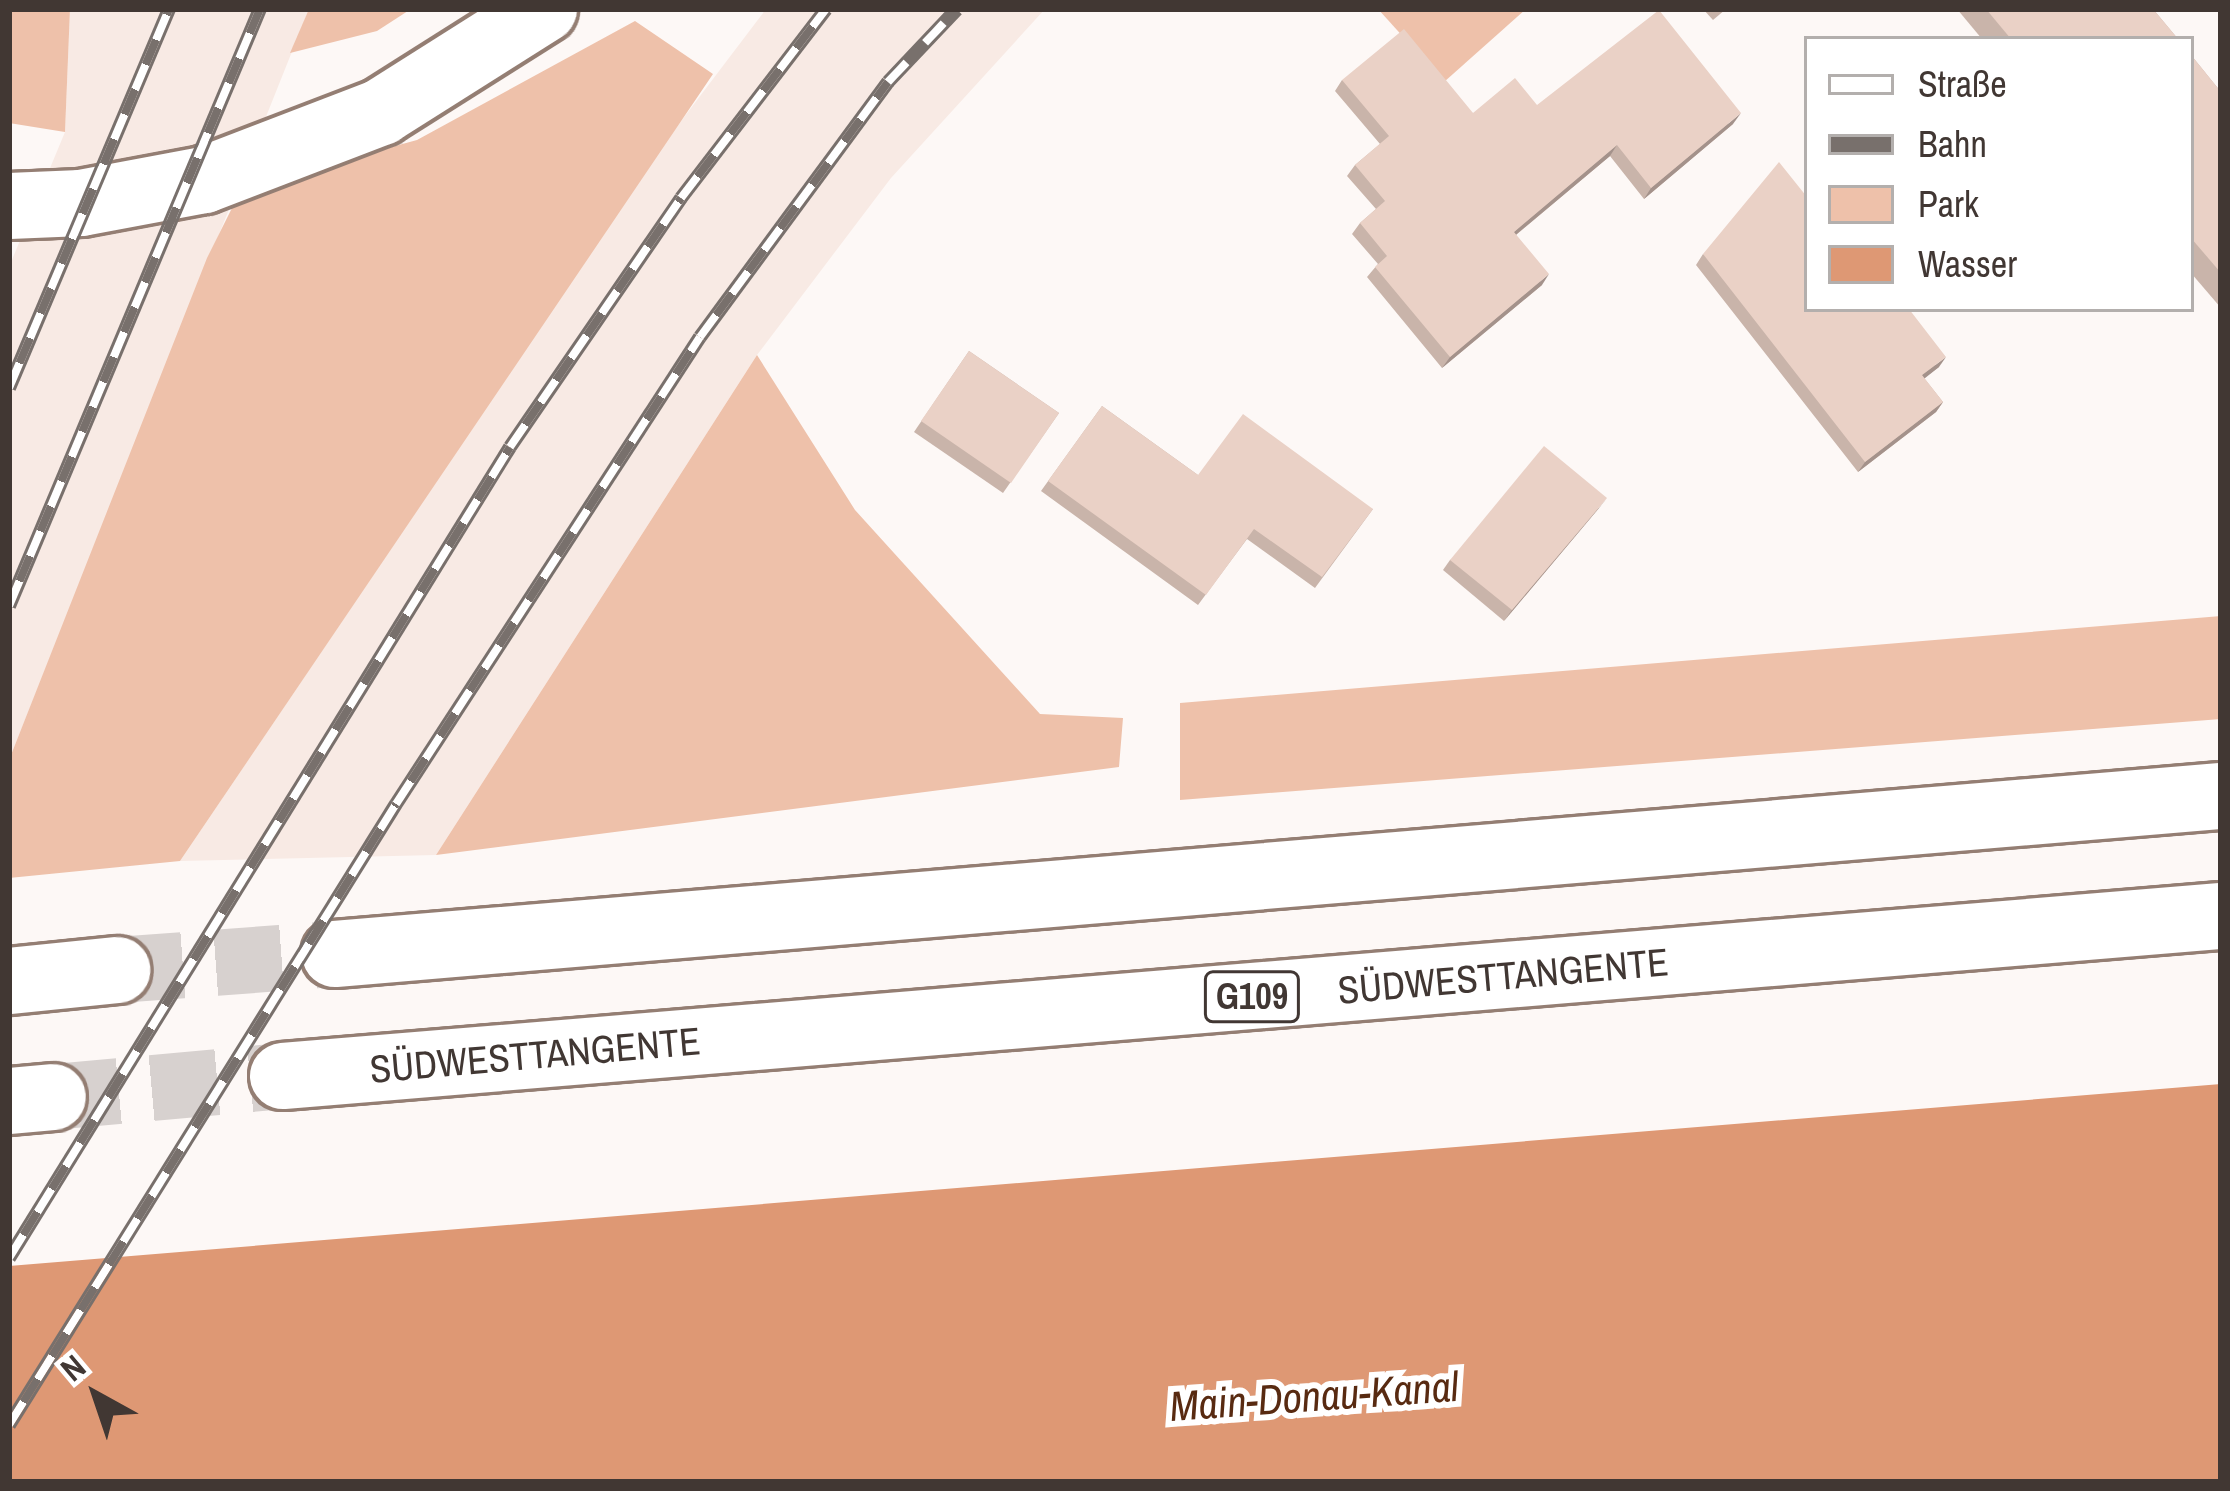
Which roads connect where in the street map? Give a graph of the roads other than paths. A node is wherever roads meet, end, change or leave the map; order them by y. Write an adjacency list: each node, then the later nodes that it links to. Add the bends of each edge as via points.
1 (544, 9): 2 (main road, via 381,112 204,180 81,203)
2 (9, 206)
3 (2221, 796): 5 (main road)
4 (2221, 916): 8 (main road, SÜDWESTTANGENTE / G109)
5 (335, 953)
6 (117, 970): 7 (main road)
7 (9, 981)
8 (283, 1076)

